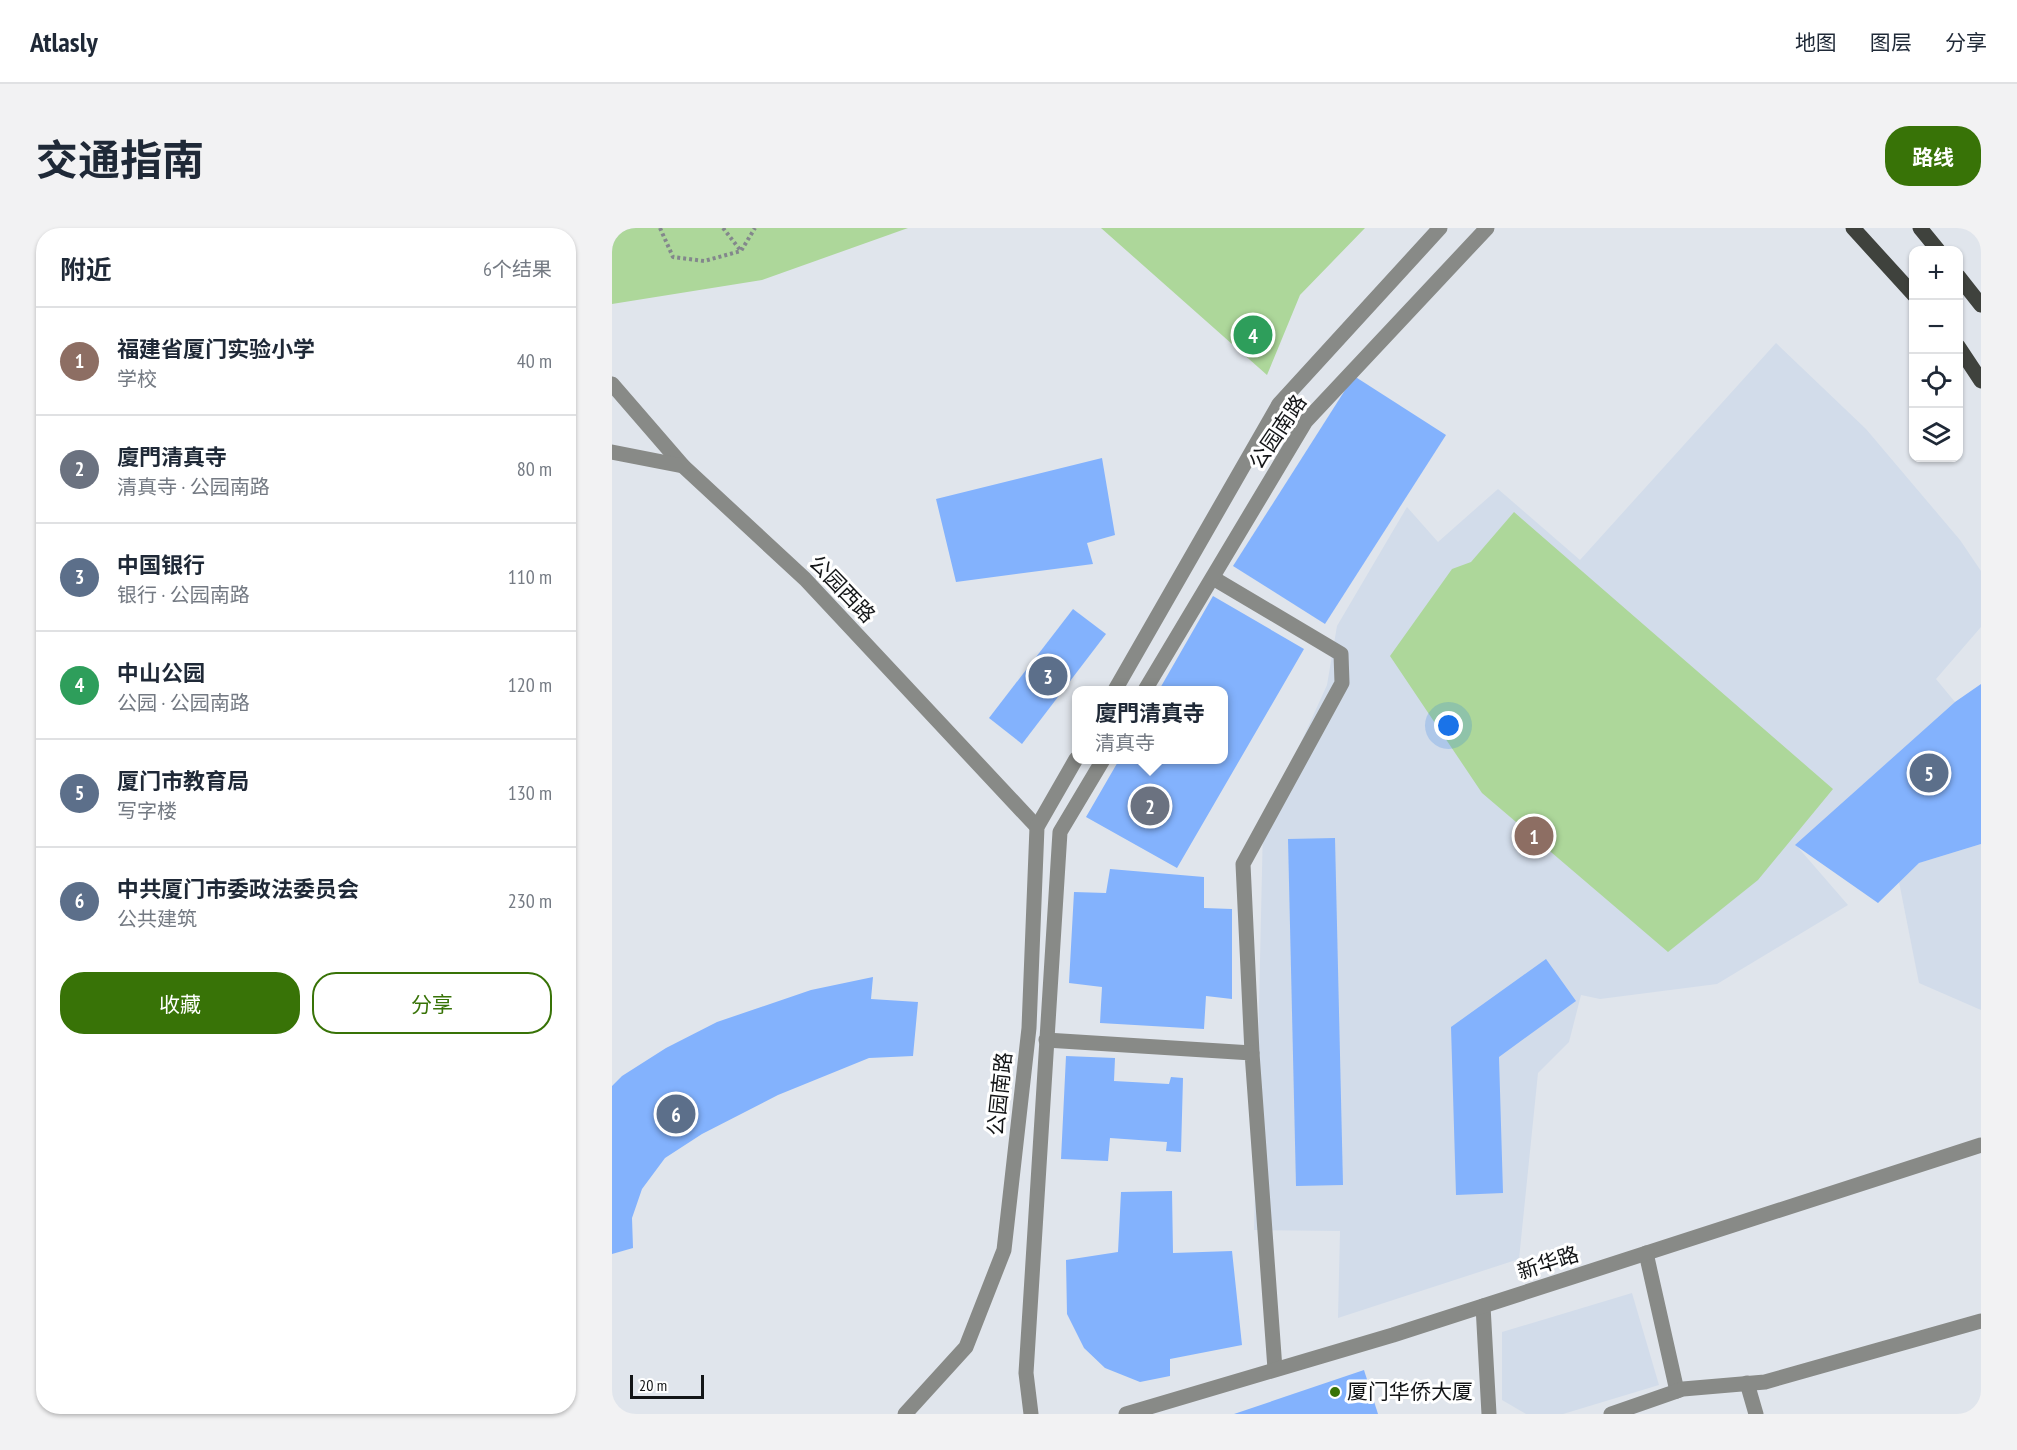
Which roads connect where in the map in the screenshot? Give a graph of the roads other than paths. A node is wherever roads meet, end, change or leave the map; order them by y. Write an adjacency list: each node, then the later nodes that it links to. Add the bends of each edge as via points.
1 (1440, 228): 15 (street, 公园南路, via 1279,404)
2 (1487, 228): 14 (street, 公园南路, via 1305,421)
3 (1853, 228): 7 (main road)
4 (1920, 228): 5 (main road)
5 (1935, 246)
6 (1963, 281): 8 (main road)
7 (1909, 290)
8 (1981, 304)
9 (1963, 352): 10 (main road)
10 (1981, 381)
11 (612, 384): 13 (street, 公园西路)
12 (612, 452): 13 (street)
13 (684, 466): 19 (street, 公园西路, via 805,579)
14 (1213, 579): 16 (street, 公园南路); 21 (street, via 1341,654 1342,682 1242,864)
15 (1117, 686)
16 (1147, 686)
17 (1074, 764): 19 (street, 公园南路)
18 (1100, 764): 20 (street, 公园南路, via 1060,831)
19 (1037, 827): 29 (street, 公园南路, via 1029,1028 1004,1250 966,1347)
20 (1046, 1040): 21 (street); 30 (street, 公园南路, via 1026,1373)
21 (1252, 1053): 26 (street)
22 (1981, 1145): 23 (street, 新华路)
23 (1646, 1253): 24 (street, 新华路); 28 (street)
24 (1483, 1305): 26 (street, 新华路); 32 (street)
25 (1981, 1321): 27 (street, via 1765,1382)
26 (1275, 1370): 31 (street, 新华路)
27 (1748, 1383): 28 (street); 34 (street)
28 (1677, 1391): 33 (street)
29 (905, 1414)
30 (1031, 1414)
31 (1126, 1414)
32 (1489, 1414)
33 (1611, 1414)
34 (1756, 1414)

